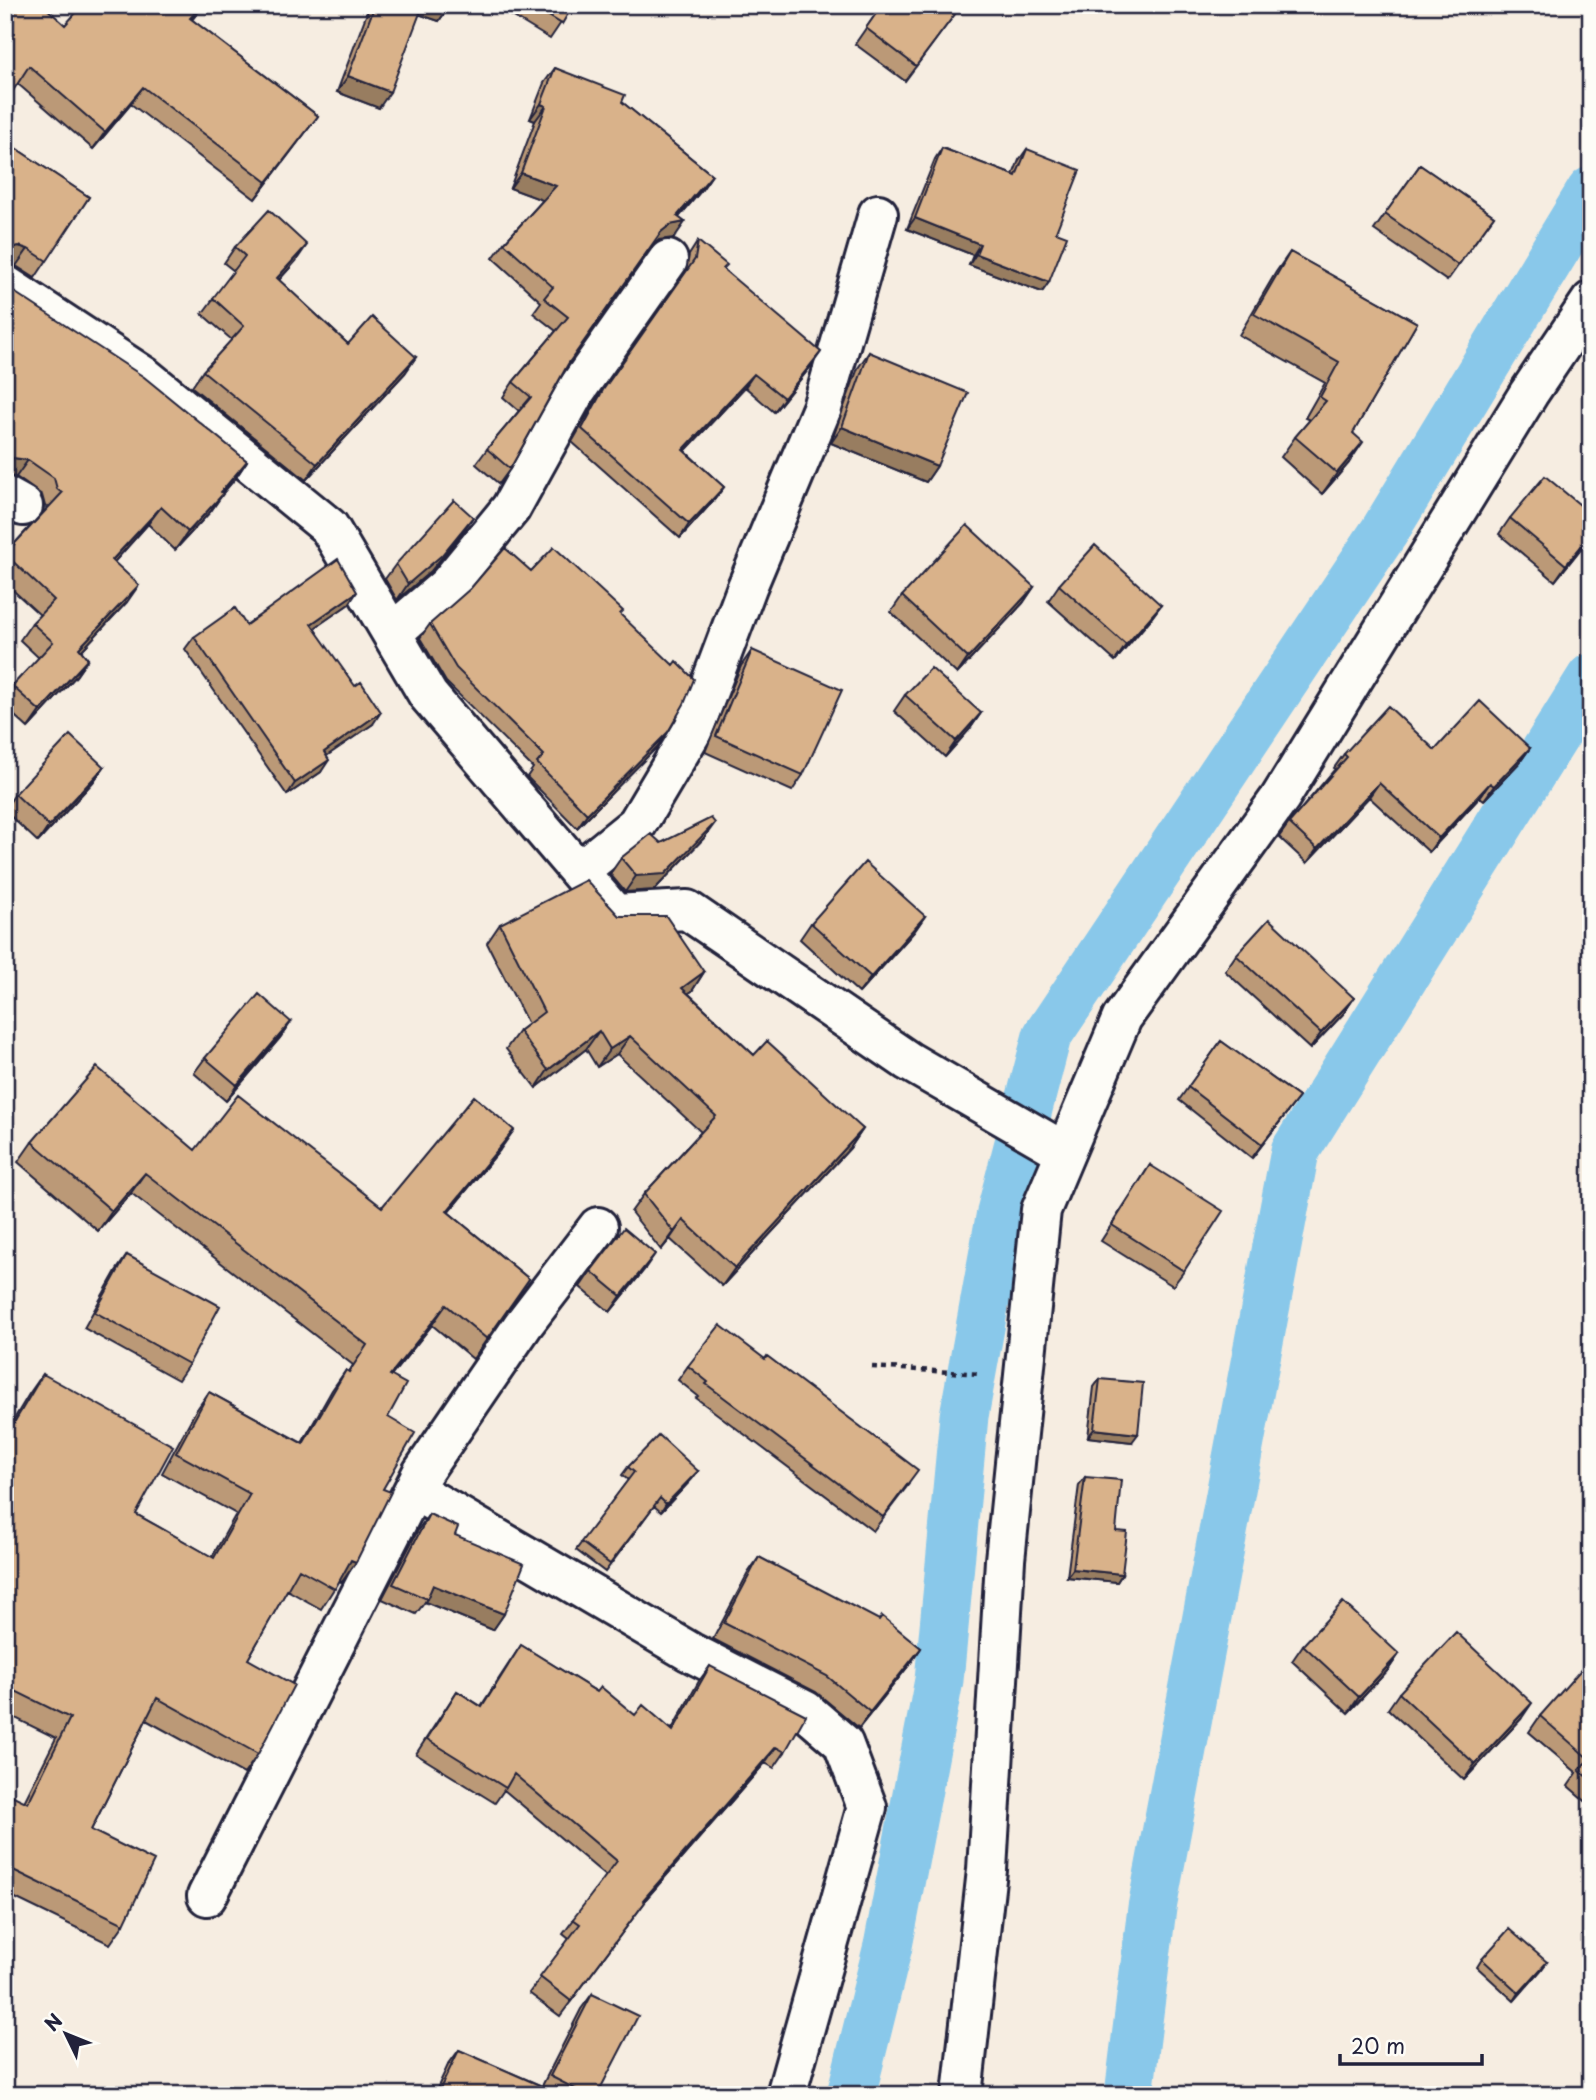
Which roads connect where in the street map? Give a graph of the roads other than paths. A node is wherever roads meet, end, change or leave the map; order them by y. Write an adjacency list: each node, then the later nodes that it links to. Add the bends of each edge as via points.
1 (878, 214): 6 (street, via 822,408 694,729 637,824)
2 (668, 260): 5 (street, via 575,392 511,508 447,586)
3 (5, 285): 5 (street, via 145,377 328,527)
4 (1591, 300): 7 (street, via 1280,798 1122,1018)
5 (392, 633): 6 (street, via 428,695)
6 (579, 872): 7 (street, via 615,914 687,910 908,1061)
7 (1065, 1152): 12 (street, via 1041,1210 1006,1560 987,1870)
8 (598, 1227): 9 (street, via 523,1325)
9 (414, 1490): 10 (street); 11 (street, via 690,1652 806,1711 843,1743 867,1807)
10 (207, 1896)
11 (786, 2095)
12 (962, 2095)

